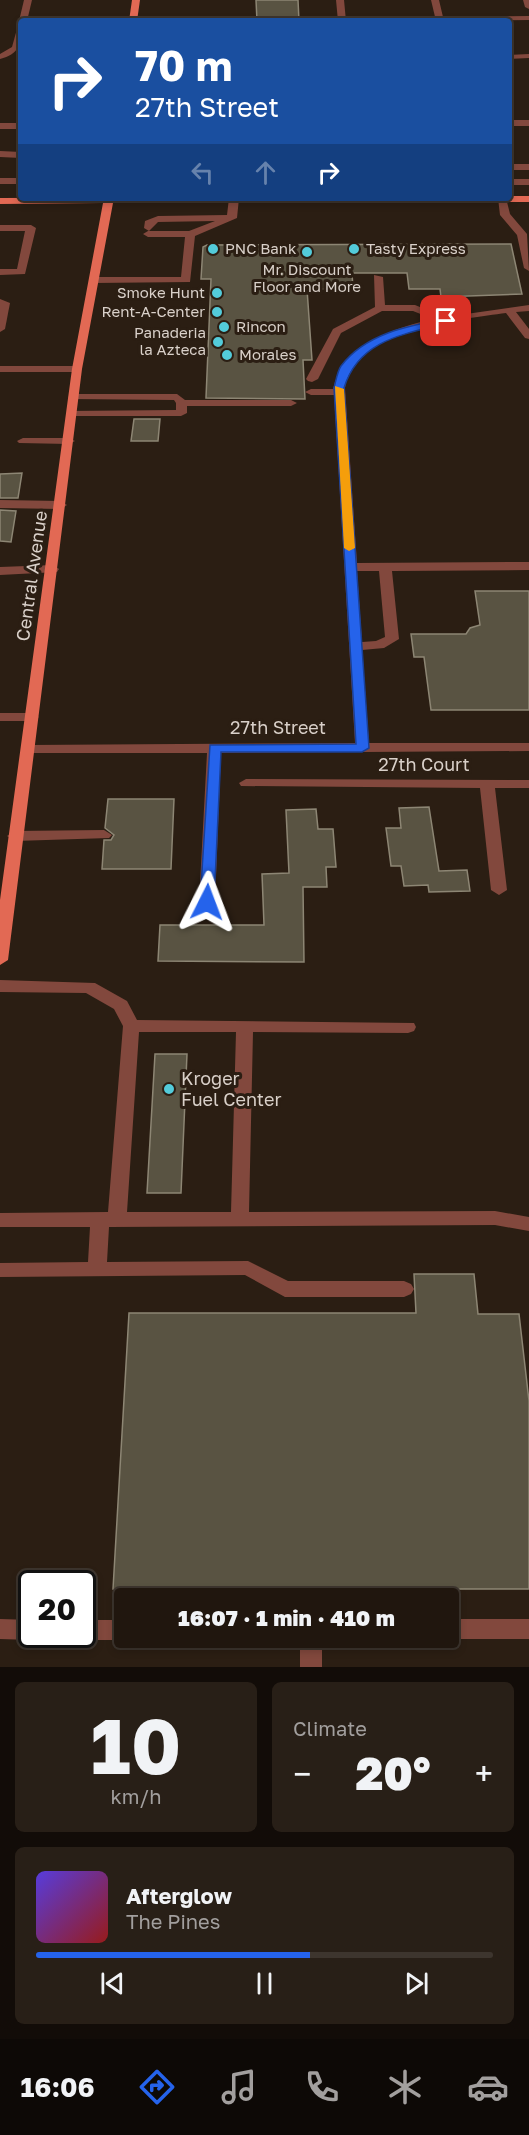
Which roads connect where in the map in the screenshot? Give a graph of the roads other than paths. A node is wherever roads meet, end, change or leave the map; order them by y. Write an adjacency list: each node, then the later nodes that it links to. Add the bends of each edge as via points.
1 (28, 0): 7 (street)
2 (136, 0): 8 (main road)
3 (340, 0): 9 (street)
4 (435, 0): 10 (street)
5 (527, 0): 6 (street)
6 (529, 7)
7 (24, 18)
8 (133, 18)
9 (342, 18)
10 (439, 18)
11 (512, 18): 12 (street)
12 (529, 18)
13 (18, 41): 15 (street, via 12,54)
14 (529, 56): 16 (street)
15 (0, 57)
16 (512, 57)
17 (512, 123): 18 (street)
18 (529, 123)
19 (0, 126): 20 (street)
20 (18, 126)
21 (0, 154): 22 (street)
22 (18, 155)
23 (512, 167): 24 (street)
24 (529, 167)
25 (0, 181): 26 (street)
26 (18, 181)
27 (512, 182): 28 (street)
28 (529, 182)
29 (512, 199): 30 (main road)
30 (529, 199)
31 (0, 201): 32 (main road)
32 (18, 201)
33 (109, 201): 44 (main road, Central Avenue)
34 (234, 201): 37 (street)
35 (502, 201): 41 (street, via 505,215 522,234)
36 (173, 218): 37 (street); 39 (street, via 181,225); 39 (street, via 150,221 148,231)
37 (232, 218): 40 (street)
38 (0, 228): 42 (street, via 31,228 21,272)
39 (166, 234): 40 (street)
40 (190, 234): 44 (street, via 186,280)
41 (529, 268)
42 (0, 272)
43 (378, 277): 46 (street)
44 (94, 280): 53 (main road, Central Avenue)
45 (0, 302): 50 (street, via 5,303)
46 (380, 308): 49 (street, via 415,308); 54 (street, via 336,331)
47 (529, 308): 48 (street)
48 (509, 310): 49 (street); 51 (street)
49 (446, 321): 56 (street, via 417,326 363,350 345,368)
50 (0, 329)
51 (529, 336)
52 (0, 369): 53 (street)
53 (77, 369): 57 (main road, Central Avenue)
54 (312, 379)
55 (310, 392): 56 (street)
56 (339, 392): 66 (street)
57 (74, 398): 58 (street, via 177,398); 60 (main road, Central Avenue)
58 (182, 403): 59 (street); 60 (street, via 181,414)
59 (291, 403)
60 (72, 413): 62 (main road, Central Avenue)
61 (23, 441): 62 (street)
62 (69, 441): 64 (main road, Central Avenue)
63 (0, 504): 64 (street)
64 (61, 505): 68 (main road, Central Avenue)
65 (529, 566): 67 (street)
66 (351, 567): 67 (street); 70 (street)
67 (385, 567): 70 (street, via 392,639 379,645)
68 (52, 568): 69 (street); 72 (main road, Central Avenue)
69 (0, 571)
70 (356, 647): 76 (street)
71 (0, 717): 72 (street)
72 (32, 717): 74 (main road, Central Avenue)
73 (529, 747): 76 (street, 27th Street)
74 (28, 748): 75 (street, 27th Street); 81 (main road, Central Avenue)
75 (214, 748): 76 (street, 27th Street); 83 (street)
76 (362, 748)
77 (246, 783): 79 (street, 27th Court)
78 (529, 784): 79 (street, 27th Court)
79 (488, 785): 82 (street)
80 (104, 835): 81 (street)
81 (15, 836): 84 (main road, Central Avenue)
82 (499, 890)
83 (207, 902)
84 (0, 950)
85 (0, 986): 86 (street, via 89,987 121,1005)
86 (131, 1026): 87 (street); 91 (street)
87 (245, 1026): 88 (street); 89 (street)
88 (408, 1027)
89 (240, 1219): 91 (street); 92 (street, via 495,1218)
90 (0, 1220): 91 (street)
91 (108, 1220): 94 (street)
92 (529, 1224)
93 (0, 1270): 94 (street)
94 (97, 1271): 95 (street, via 248,1268 285,1289)
95 (404, 1289)
96 (0, 1629): 99 (street)
97 (459, 1629): 98 (street)
98 (529, 1629)
99 (18, 1630)
100 (96, 1630): 101 (street)
101 (114, 1630)
102 (311, 1648): 103 (street)
103 (311, 1667)

